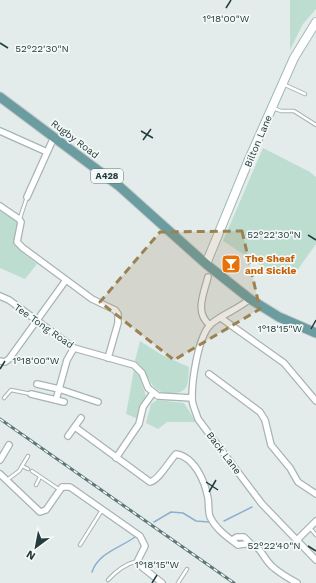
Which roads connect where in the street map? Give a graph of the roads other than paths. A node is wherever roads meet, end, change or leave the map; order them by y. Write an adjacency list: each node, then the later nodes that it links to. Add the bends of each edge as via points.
1 (316, 22): 2 (street, Bilton Lane)
2 (283, 84): 3 (lane); 5 (street, Bilton Lane)
3 (305, 94)
4 (0, 97): 8 (main road, Rugby Road / A428)
5 (272, 107): 6 (lane, via 281,111 294,111); 13 (street, Bilton Lane)
6 (316, 125)
7 (0, 131): 9 (street)
8 (54, 137): 9 (street); 13 (main road, Rugby Road / A428, via 119,186)
9 (47, 152): 10 (street)
10 (27, 197): 12 (lane)
11 (0, 206): 12 (street)
12 (20, 219): 15 (street, via 18,242)
13 (206, 264): 17 (main road, A428)
14 (208, 277): 20 (street, via 201,312 204,320)
15 (66, 280): 19 (street); 23 (street, via 118,314)
16 (0, 296): 19 (street, Tee Tong Road)
17 (250, 299): 18 (street); 21 (main road, A428, via 279,317)
18 (221, 318): 20 (street); 33 (street, via 284,363)
19 (37, 321): 22 (street, Tee Tong Road); 24 (street, via 8,359 5,362)
20 (210, 325): 31 (street, Back Lane, via 203,336 194,373)
21 (316, 333)
22 (74, 348): 23 (street, Tee Tong Road); 27 (street, via 67,360)
23 (108, 358): 28 (street, Tee Tong Road, via 134,365 142,373)
24 (0, 361)
25 (209, 374): 51 (street, via 260,412 265,420 271,445 298,482)
26 (37, 384): 27 (street)
27 (59, 389): 32 (street); 35 (street)
28 (153, 393): 31 (street, via 158,396); 41 (street, via 143,406 139,424)
29 (31, 394): 30 (lane, via 11,390); 32 (street)
30 (4, 398)
31 (192, 398): 56 (street, Back Lane, via 198,419 262,504)
32 (56, 400): 34 (street)
33 (316, 401)
34 (64, 402)
35 (98, 402)
36 (81, 418): 37 (street)
37 (75, 427): 38 (street); 41 (street)
38 (68, 436)
39 (9, 445): 42 (street)
40 (28, 456): 43 (lane)
41 (116, 458): 64 (street, via 150,482 161,474 176,454 184,456 204,479 208,511 218,528 238,545 250,543 260,548 273,567)
42 (0, 460)
43 (22, 466): 44 (lane); 48 (lane)
44 (28, 469)
45 (32, 471): 47 (lane)
46 (0, 474): 48 (street)
47 (40, 477): 49 (lane); 50 (lane)
48 (7, 480): 50 (street, via 37,511 42,512)
49 (36, 485)
50 (60, 490): 52 (street, via 68,486)
51 (316, 494)
52 (102, 510): 57 (lane); 58 (street, via 143,539 144,546)
53 (316, 521): 54 (street)
54 (309, 528): 55 (lane); 56 (street)
55 (316, 535)
56 (297, 540): 59 (street, Back Lane)
57 (80, 545)
58 (138, 560): 61 (lane, via 125,566); 62 (street, via 142,567)
59 (316, 560)
60 (187, 569): 63 (lane)
61 (108, 580)
62 (162, 583)
63 (178, 583)
64 (298, 583)

